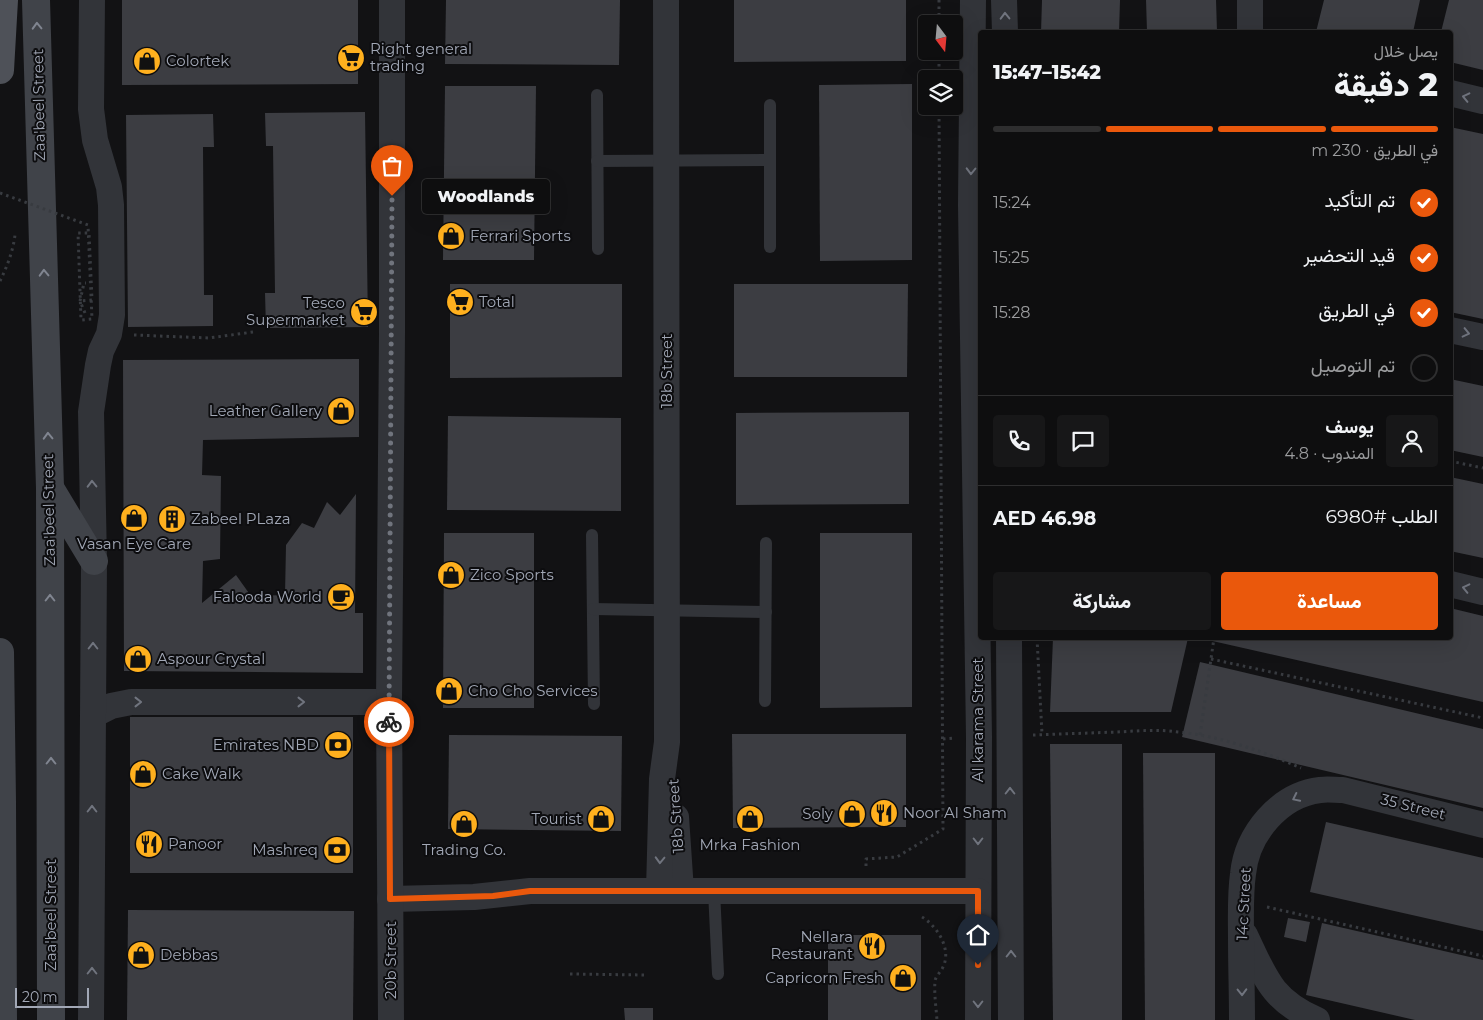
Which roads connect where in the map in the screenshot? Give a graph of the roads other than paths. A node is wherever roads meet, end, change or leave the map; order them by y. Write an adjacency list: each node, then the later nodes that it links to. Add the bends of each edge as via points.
1 (4, 0): 9 (main road)
2 (36, 0): 21 (main road, Zaa'beel Street, one-way to 2)
3 (92, 0): 24 (street, one-way to 3, via 91,412 101,351 112,315 111,206 92,125)
4 (392, 0): 33 (street, 20b Street)
5 (666, 0): 16 (street, 18b Street)
6 (973, 0): 41 (street, Al karama Street, one-way to 41, via 971,206 979,737)
7 (1004, 0): 8 (street, one-way to 7)
8 (1005, 30)
9 (0, 70)
10 (1453, 94): 12 (street, one-way to 10)
11 (597, 96): 15 (lane)
12 (1483, 101)
13 (770, 104): 14 (lane)
14 (770, 160): 16 (lane); 17 (lane)
15 (597, 161): 16 (lane); 18 (lane)
16 (666, 161): 28 (street, 18b Street)
17 (770, 247)
18 (598, 249)
19 (1453, 331): 20 (street, one-way to 20)
20 (1483, 337)
21 (50, 488): 24 (main road); 45 (main road, Zaa'beel Street, one-way to 21)
22 (592, 535): 27 (lane)
23 (766, 543): 29 (lane)
24 (94, 562): 35 (street, one-way to 24)
25 (1453, 585): 26 (street, one-way to 25)
26 (1483, 592)
27 (593, 609): 28 (lane); 34 (lane)
28 (667, 610): 29 (lane); 39 (street, 18b Street, via 667,742 673,768)
29 (766, 612): 32 (lane)
30 (1009, 640): 49 (street, Al karama Street, one-way to 30)
31 (0, 652): 44 (main road)
32 (765, 701)
33 (389, 702): 35 (street, one-way to 33, via 111,706 131,702); 38 (street, 20b Street)
34 (594, 704)
35 (93, 715): 46 (street, one-way to 35)
36 (1343, 790): 37 (street, 35 Street); 42 (street, 14c Street, one-way to 42, via 1319,790 1297,796 1276,809 1260,827 1249,849 1243,872)
37 (1483, 825)
38 (390, 890): 39 (street, via 484,897 530,891); 47 (street, 20b Street)
39 (670, 890): 40 (street)
40 (714, 891): 41 (street); 43 (lane)
41 (978, 891): 48 (street, Al karama Street, one-way to 48)
42 (1241, 928): 50 (street, 14c Street, one-way to 50); 51 (street, via 1271,986 1291,1006)
43 (718, 974)
44 (3, 1020)
45 (51, 1020)
46 (92, 1020)
47 (391, 1020)
48 (978, 1020)
49 (1011, 1020)
50 (1242, 1020)
51 (1316, 1020)

